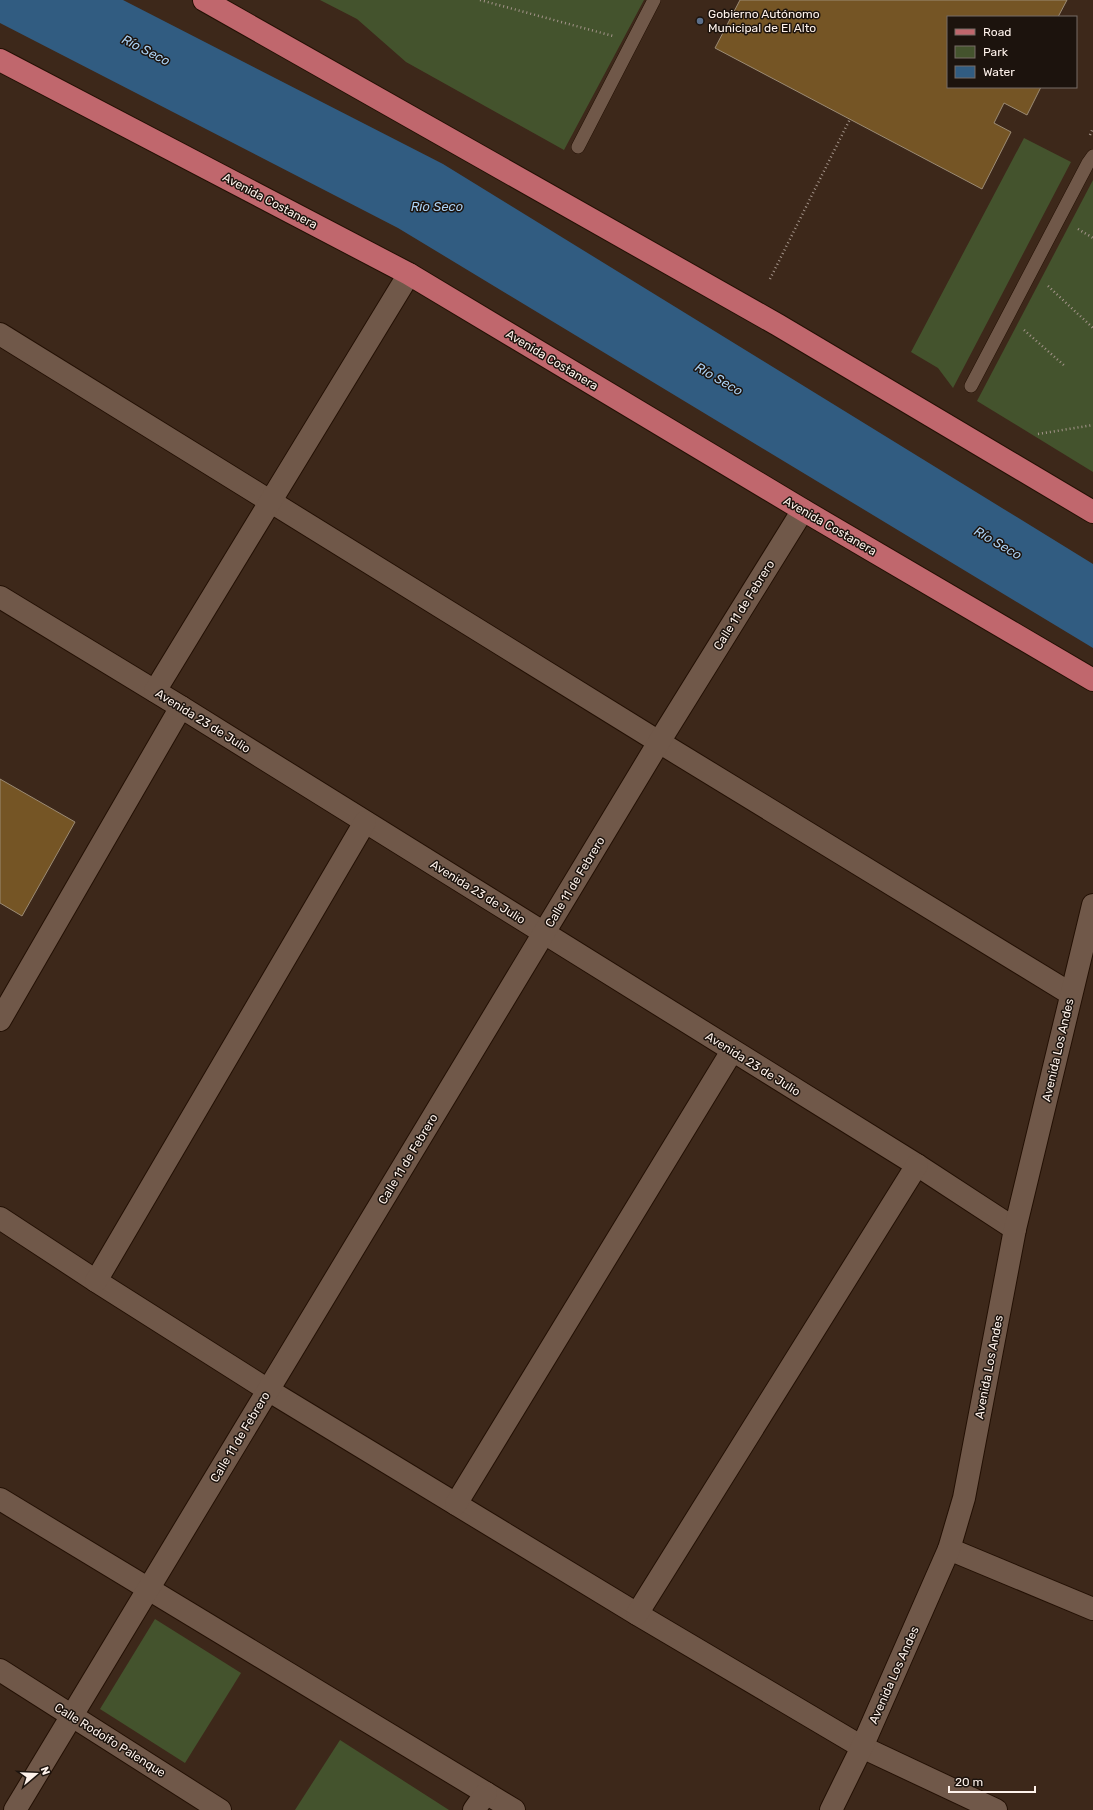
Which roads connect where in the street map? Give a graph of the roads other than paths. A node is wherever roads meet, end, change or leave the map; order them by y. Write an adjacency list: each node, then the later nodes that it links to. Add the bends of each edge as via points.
1 (204, 0): 11 (main road, via 778,325)
2 (654, 0): 4 (lane)
3 (0, 60): 6 (main road, Avenida Costanera)
4 (578, 147)
5 (1093, 156): 8 (lane)
6 (409, 274): 9 (street); 10 (main road, Avenida Costanera)
7 (0, 334): 9 (street)
8 (971, 386)
9 (271, 502): 14 (street); 16 (street)
10 (803, 510): 13 (main road, Avenida Costanera); 16 (street, Calle 11 de Febrero)
11 (1093, 512)
12 (0, 597): 14 (street, Avenida 23 de Julio)
13 (1093, 680)
14 (154, 691): 15 (street, Avenida 23 de Julio)
15 (181, 707): 17 (street, Avenida 23 de Julio); 21 (street)
16 (659, 742): 19 (street, Calle 11 de Febrero); 20 (street)
17 (365, 822): 19 (street, Avenida 23 de Julio); 26 (street)
18 (1093, 905): 20 (street, Avenida Los Andes)
19 (544, 933): 22 (street, Avenida 23 de Julio); 27 (street, Calle 11 de Febrero)
20 (1071, 994): 25 (street, Avenida Los Andes)
21 (3, 1008)
22 (732, 1051): 23 (street, Avenida 23 de Julio); 29 (street)
23 (917, 1166): 25 (street, Avenida 23 de Julio); 33 (street)
24 (0, 1218): 26 (street)
25 (1015, 1229): 30 (street, Avenida Los Andes, via 964,1498)
26 (96, 1281): 27 (street)
27 (268, 1390): 29 (street); 31 (street, Calle 11 de Febrero)
28 (0, 1499): 31 (street)
29 (456, 1504): 33 (street)
30 (949, 1549): 32 (street); 36 (street, Avenida Los Andes)
31 (148, 1590): 35 (street, Calle 11 de Febrero); 37 (street)
32 (1093, 1610)
33 (637, 1614): 36 (street)
34 (0, 1670): 35 (street, Calle Rodolfo Palenque)
35 (72, 1716): 38 (street, Calle 11 de Febrero); 39 (street, Calle Rodolfo Palenque)
36 (862, 1747): 41 (street, Avenida Los Andes); 42 (street)
37 (480, 1801): 40 (street)
38 (15, 1810)
39 (220, 1810)
40 (514, 1810)
41 (831, 1810)
42 (996, 1810)

